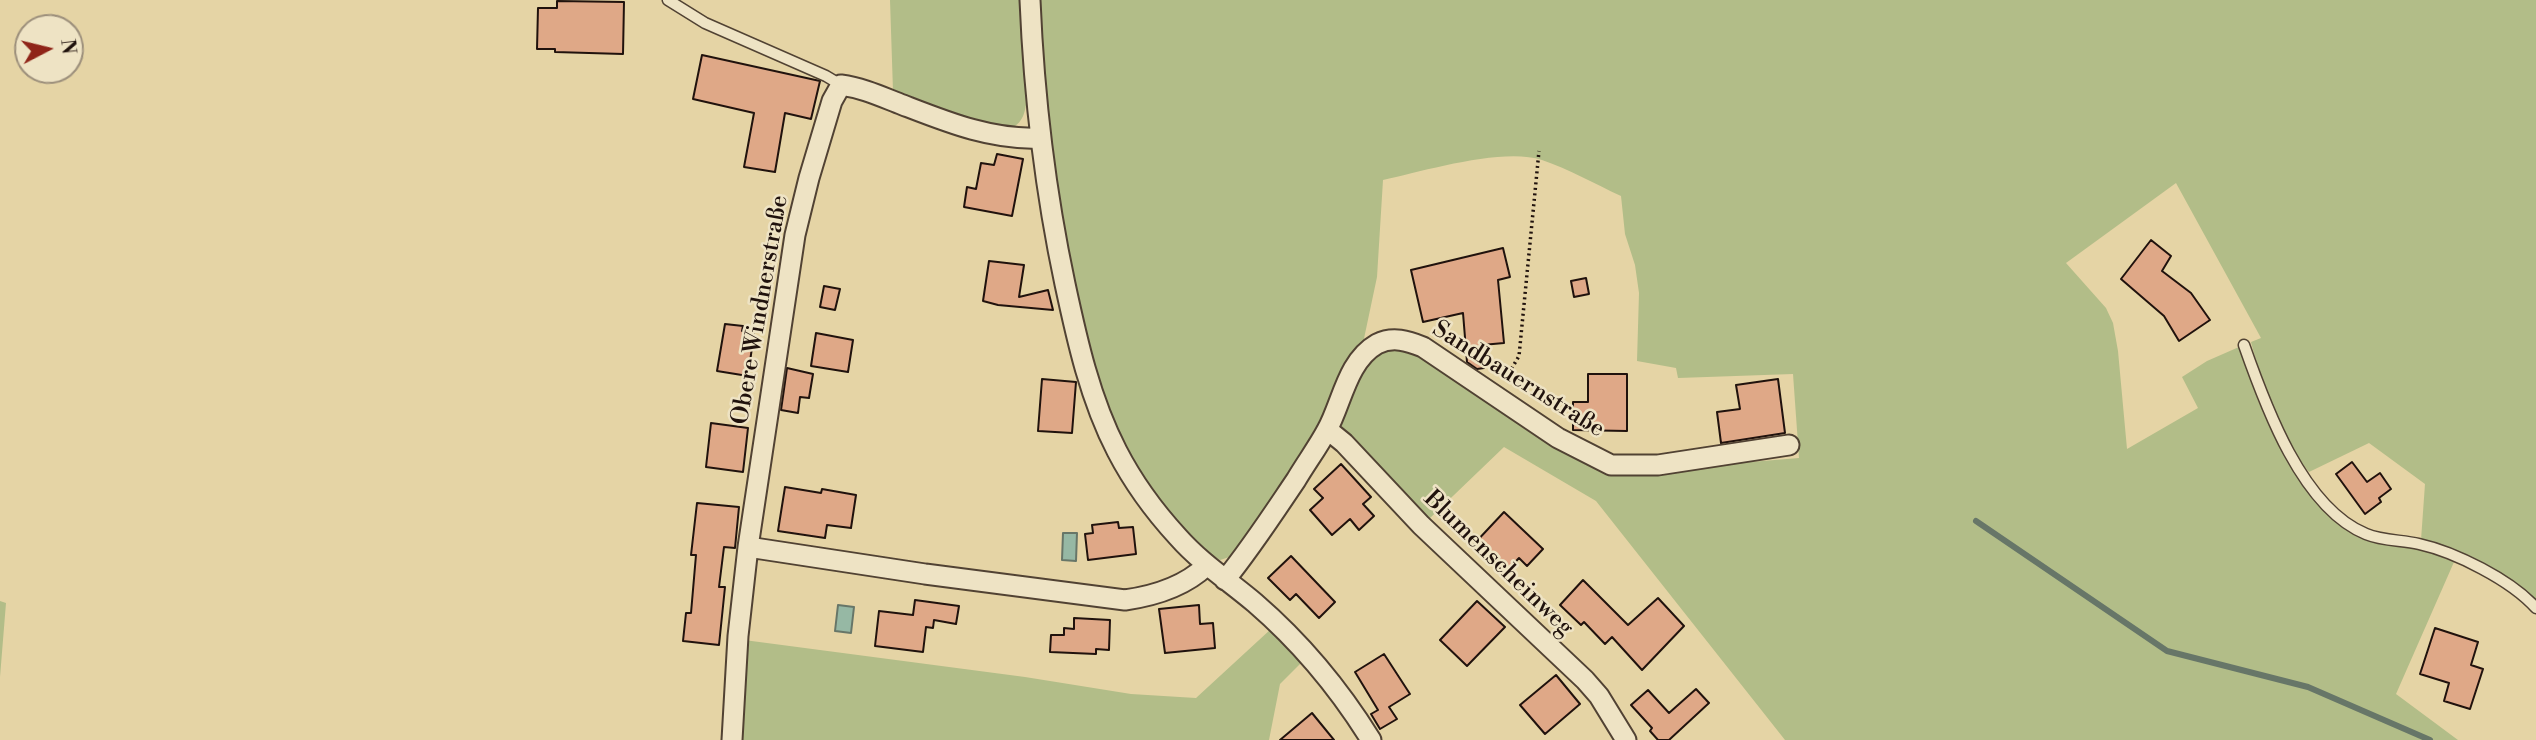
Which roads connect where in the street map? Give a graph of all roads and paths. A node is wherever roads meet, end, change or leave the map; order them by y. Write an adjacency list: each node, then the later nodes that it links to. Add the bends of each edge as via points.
1 (667, 0): 3 (lane, via 705,23)
2 (1030, 0): 4 (street)
3 (841, 85): 4 (street, via 990,135); 10 (street, Obere Windnerstraße, via 832,101 795,235)
4 (1039, 138): 11 (street, via 1073,324 1096,401 1117,451 1148,501)
5 (1539, 151): 7 (path, via 1519,356)
6 (2244, 345): 13 (lane, via 2287,450 2343,520 2375,537 2452,555 2504,583)
7 (1496, 395): 8 (street, Sandbauernstraße, via 1423,346 1390,339 1362,357); 9 (street, Sandbauernstraße, via 1558,438 1611,465 1658,465)
8 (1328, 430): 12 (street, Sandbauernstraße); 16 (street, Blumenscheinweg, via 1585,680)
9 (1789, 445)
10 (748, 547): 11 (street, via 1125,600 1185,582); 14 (street, Obere Windnerstraße)
11 (1206, 566): 12 (street)
12 (1225, 580): 15 (street, via 1292,638)
13 (2536, 608)
14 (732, 740)
15 (1371, 740)
16 (1626, 740)

